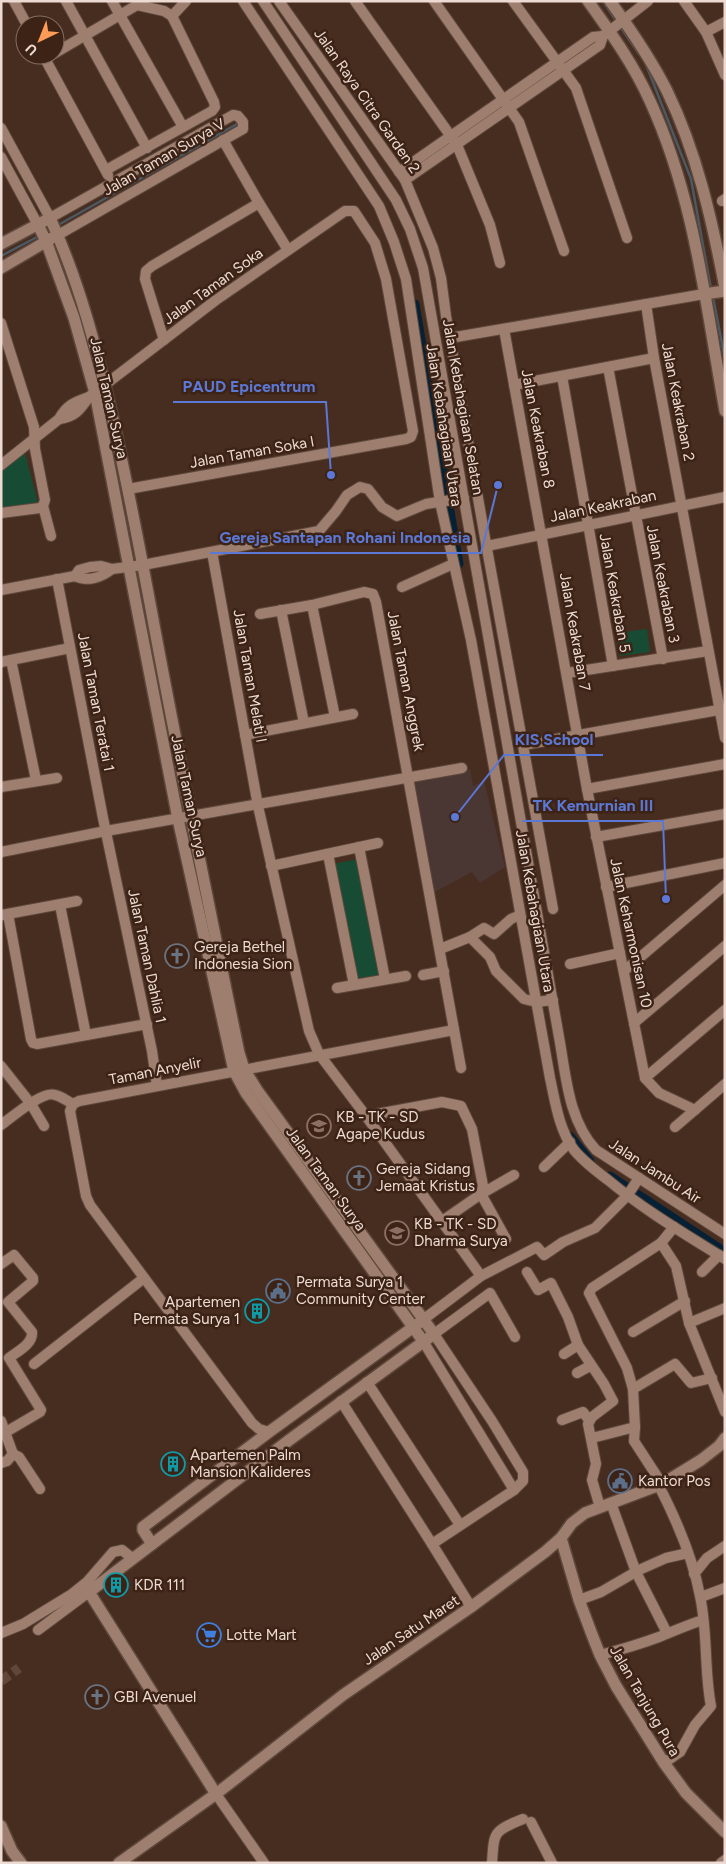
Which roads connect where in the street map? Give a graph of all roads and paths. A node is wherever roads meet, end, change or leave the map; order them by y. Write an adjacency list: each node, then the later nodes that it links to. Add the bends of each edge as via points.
1 (14, 1): 15 (street)
2 (66, 1): 22 (street)
3 (112, 1): 16 (street)
4 (186, 1): 17 (street)
5 (243, 1): 25 (street, Jalan Kebahagiaan Utara)
6 (263, 1): 23 (street, Jalan Kebahagiaan Selatan)
7 (279, 1): 38 (street, Jalan Raya Citra Garden 2)
8 (355, 1): 34 (street)
9 (434, 1): 30 (street)
10 (513, 1): 26 (street)
11 (588, 1): 20 (street)
12 (610, 1): 18 (street)
13 (648, 1): 18 (street)
14 (684, 1): 21 (street)
15 (22, 15)
16 (119, 15): 17 (street, via 141,4); 22 (street); 32 (street)
17 (172, 16): 32 (street, via 215,107)
18 (622, 21): 20 (street); 52 (street, via 653,64 686,138 703,188)
19 (725, 22): 21 (street)
20 (608, 32): 26 (street, via 593,37); 28 (street, via 600,45); 53 (street, via 644,88 671,152 688,209)
21 (706, 32): 29 (street)
22 (85, 35): 24 (street); 35 (street)
23 (290, 44): 25 (street); 71 (street, Jalan Kebahagiaan Selatan, via 396,200 410,229 423,268)
24 (65, 47)
25 (278, 52): 72 (street, Jalan Kebahagiaan Utara, via 379,206 394,242 406,279)
26 (558, 62): 28 (street); 30 (street)
27 (54, 65): 37 (street)
28 (564, 71): 30 (street); 45 (street, via 582,101)
29 (725, 75)
30 (507, 104): 34 (street); 49 (street, via 523,130)
31 (1, 128): 42 (street)
32 (182, 128): 35 (street)
33 (223, 140): 39 (street, Jalan Taman Surya V, via 243,129 243,122 238,116 233,115); 40 (street); 44 (street, Jalan Taman Surya V)
34 (454, 141): 38 (street); 50 (street, via 490,225)
35 (146, 148): 37 (street)
36 (1, 157): 43 (street)
37 (106, 170): 39 (street)
38 (402, 176): 57 (street, Jalan Raya Citra Garden 2, via 433,248)
39 (112, 182): 42 (street, Jalan Taman Surya V)
40 (259, 203): 48 (street); 58 (street, via 146,272 145,278)
41 (352, 210): 48 (street, Jalan Taman Soka, via 345,211); 69 (street, Jalan Taman Soka I, via 375,244 386,279 413,431 411,437)
42 (50, 218): 43 (street); 44 (street, Jalan Taman Surya)
43 (38, 225): 46 (street, Jalan Taman Surya); 47 (street)
44 (58, 235): 46 (street); 63 (street, Jalan Taman Surya, via 86,314)
45 (627, 238)
46 (46, 241): 51 (street); 65 (street, Jalan Taman Surya, via 74,318)
47 (1, 244)
48 (288, 250): 58 (street, Jalan Taman Soka)
49 (564, 251)
50 (500, 263)
51 (1, 268)
52 (724, 290): 53 (street)
53 (705, 294): 54 (street); 66 (street)
54 (646, 304): 56 (street); 60 (street, Jalan Keakraban 2)
55 (1, 323): 59 (street)
56 (504, 329): 57 (street); 64 (street, Jalan Keakraban 8)
57 (450, 338): 80 (street, Jalan Raya Citra Garden 2)
58 (164, 340): 63 (street, Jalan Taman Soka)
59 (5, 350): 67 (street, via 34,428)
60 (654, 358): 61 (street); 73 (street, Jalan Keakraban 2)
61 (608, 367): 62 (street); 76 (street, Jalan Keakraban 3)
62 (562, 376): 64 (street); 77 (street, Jalan Keakraban 5)
63 (105, 385): 65 (street, Jalan Taman Soka); 69 (street, Jalan Taman Surya)
64 (514, 385): 78 (street, Jalan Keakraban 8)
65 (92, 395): 67 (street, Jalan Taman Soka, via 80,411 59,420); 84 (street, Jalan Taman Surya)
66 (725, 411)
67 (35, 439): 68 (street, Jalan Taman Soka); 74 (street, via 45,500)
68 (1, 465)
69 (128, 489): 83 (street, Jalan Taman Surya)
70 (725, 497): 73 (street, Jalan Keakraban)
71 (464, 498): 72 (street); 91 (street, Jalan Kebahagiaan Selatan)
72 (440, 502): 81 (street, via 397,516 382,507 368,489 360,487 346,495 319,531); 82 (street, Jalan Kebahagiaan Utara)
73 (682, 505): 76 (street, Jalan Keakraban); 94 (street, Jalan Keakraban 2)
74 (43, 506): 75 (street); 79 (street)
75 (1, 513)
76 (635, 515): 77 (street, Jalan Keakraban); 95 (street, Jalan Keakraban 3)
77 (587, 524): 78 (street, Jalan Keakraban); 97 (street, Jalan Keakraban 5)
78 (543, 534): 80 (street, Jalan Keakraban); 98 (street, Jalan Keakraban 7)
79 (51, 536)
80 (487, 546): 108 (street, Jalan Raya Citra Garden 2)
81 (212, 552): 83 (street); 105 (street, Jalan Taman Melati I)
82 (453, 564): 86 (street); 92 (street, Jalan Kebahagiaan Utara)
83 (142, 565): 84 (street); 118 (street, Jalan Taman Surya)
84 (128, 567): 85 (street, via 82,580 75,576); 119 (street, Jalan Taman Surya)
85 (57, 579): 87 (street); 93 (street, Jalan Taman Teratai 1)
86 (402, 587)
87 (1, 590)
88 (312, 605): 89 (street, Jalan Taman Anggrek); 101 (street); 111 (street, Jalan Taman Anggrek, via 364,592 372,594)
89 (281, 610): 90 (street, Jalan Taman Anggrek); 102 (street)
90 (260, 614)
91 (487, 638): 92 (street); 103 (street, Jalan Kebahagiaan Selatan)
92 (472, 640): 104 (street, Jalan Kebahagiaan Utara)
93 (70, 648): 96 (street); 120 (street, Jalan Taman Teratai 1)
94 (708, 651): 95 (street); 99 (street, Jalan Keakraban 2)
95 (663, 659): 97 (street)
96 (6, 661): 113 (street)
97 (613, 666): 98 (street)
98 (567, 674): 106 (street, Jalan Keakraban 7)
99 (722, 709): 106 (street); 107 (street, Jalan Keakraban 2)
100 (353, 714): 101 (street)
101 (335, 717): 102 (street)
102 (304, 723): 105 (street)
103 (504, 727): 104 (street); 130 (street, Jalan Kebahagiaan Selatan)
104 (488, 730): 130 (street, Jalan Kebahagiaan Utara)
105 (245, 735): 116 (street, Jalan Taman Melati I)
106 (578, 735): 108 (street); 115 (street, Jalan Keharmonisan 10)
107 (725, 738)
108 (523, 745): 133 (street, Jalan Raya Citra Garden 2)
109 (725, 764): 115 (street)
110 (462, 768): 111 (street)
111 (409, 776): 116 (street); 138 (street, Jalan Taman Anggrek)
112 (57, 778): 113 (street)
113 (36, 780): 114 (street)
114 (1, 787)
115 (587, 789): 121 (street, Jalan Keharmonisan 10)
116 (258, 806): 118 (street); 127 (street)
117 (725, 814): 121 (street)
118 (190, 817): 119 (street); 158 (street, Jalan Taman Surya, via 239,1054)
119 (178, 819): 120 (street); 158 (street, Jalan Taman Surya)
120 (106, 831): 124 (street); 150 (street, Jalan Taman Dahlia 1)
121 (596, 837): 129 (street, Jalan Keharmonisan 10)
122 (378, 843): 123 (street)
123 (359, 847): 125 (street); 145 (street)
124 (1, 852)
125 (328, 854): 127 (street); 146 (street)
126 (725, 863): 129 (street)
127 (271, 866): 155 (street, via 309,1031)
128 (725, 885): 142 (street)
129 (606, 887): 139 (street, Jalan Keharmonisan 10)
130 (524, 890): 135 (street, Jalan Kebahagiaan Utara); 148 (street, Jalan Kebahagiaan Selatan)
131 (77, 901): 132 (street)
132 (60, 905): 134 (street); 153 (street)
133 (553, 909)
134 (5, 915): 153 (street, via 33,1043)
135 (520, 915): 136 (street, via 494,934 484,928); 148 (street, Jalan Kebahagiaan Utara)
136 (470, 937): 138 (street); 148 (street, via 490,957 496,971 524,999)
137 (725, 946): 151 (street)
138 (440, 949): 141 (street, Jalan Taman Anggrek)
139 (620, 953): 140 (street); 142 (street, Jalan Keharmonisan 10)
140 (570, 964)
141 (444, 971): 143 (street); 152 (street, Jalan Taman Anggrek)
142 (624, 972): 151 (street, Jalan Keharmonisan 10)
143 (423, 975)
144 (406, 976): 145 (street)
145 (385, 979): 146 (street)
146 (354, 985): 147 (street)
147 (338, 988)
148 (544, 1001): 154 (street, Jalan Kebahagiaan Utara); 154 (street, Jalan Kebahagiaan Selatan)
149 (725, 1010): 159 (street)
150 (146, 1024): 153 (street); 161 (street, Jalan Taman Dahlia 1)
151 (634, 1024): 159 (street, Jalan Keharmonisan 10)
152 (454, 1030): 155 (street, Taman Anyelir); 157 (street, Jalan Taman Anggrek)
153 (86, 1034)
154 (551, 1039): 168 (street, Jalan Kebahagiaan Selatan, via 573,1109); 168 (street, Jalan Kebahagiaan Utara, via 555,1103)
155 (319, 1054): 158 (street, Taman Anyelir); 165 (street)
156 (1, 1066): 162 (street)
157 (461, 1068)
158 (239, 1070): 161 (street, Taman Anyelir); 189 (street, Jalan Taman Surya, via 257,1090); 191 (street, Jalan Taman Surya, via 246,1094)
159 (645, 1078): 164 (street, via 659,1094)
160 (725, 1084): 164 (street)
161 (157, 1086): 163 (street, Taman Anyelir)
162 (31, 1104): 163 (street, via 55,1094); 166 (street); 167 (street)
163 (73, 1104): 186 (street, via 70,1111 86,1196)
164 (694, 1110): 169 (street)
165 (366, 1116): 174 (street, via 442,1102 461,1106 472,1129); 176 (street)
166 (1, 1125)
167 (44, 1126)
168 (571, 1126): 170 (street, Jalan Kebahagiaan Utara); 173 (street, Jalan Jambu Air, via 596,1150)
169 (675, 1127)
170 (570, 1142): 171 (street); 175 (street, Jalan Kebahagiaan Utara, via 594,1170)
171 (544, 1167)
172 (514, 1175): 174 (street)
173 (638, 1180): 175 (street); 178 (street, Jalan Jambu Air)
174 (482, 1194): 176 (street); 179 (street)
175 (628, 1195): 177 (street, Jalan Kebahagiaan Utara); 185 (street, via 585,1234 563,1242 544,1255 537,1248)
176 (442, 1221): 185 (street)
177 (674, 1226): 180 (street); 181 (street, Jalan Kebahagiaan Utara)
178 (725, 1234)
179 (506, 1239)
180 (662, 1243): 187 (street, via 676,1266); 203 (street, via 589,1293 627,1368)
181 (722, 1257): 184 (street)
182 (1, 1264): 210 (street, via 14,1255 33,1281 8,1302 33,1337 9,1361 41,1410)
183 (527, 1272): 196 (street, via 538,1290 551,1283)
184 (702, 1272)
185 (481, 1276): 189 (street)
186 (144, 1278): 198 (street); 211 (street, via 252,1423)
187 (685, 1301): 190 (street); 192 (street)
188 (725, 1308): 190 (street)
189 (424, 1319): 191 (street); 193 (street, Jalan Taman Surya)
190 (689, 1323): 201 (street)
191 (413, 1326): 195 (street, Jalan Taman Surya); 211 (street)
192 (633, 1332)
193 (434, 1334): 194 (street, via 490,1293); 195 (street); 218 (street, Jalan Taman Surya, via 522,1472 523,1481)
194 (515, 1336)
195 (423, 1341): 202 (street); 218 (street, Jalan Taman Surya)
196 (578, 1345): 197 (street); 199 (street)
197 (564, 1354)
198 (34, 1364)
199 (590, 1366): 200 (street); 207 (street, via 613,1401)
200 (577, 1373)
201 (712, 1378): 203 (street, via 691,1383 675,1364); 205 (street)
202 (367, 1382): 204 (street); 220 (street)
203 (632, 1389): 209 (street)
204 (341, 1401): 222 (street); 223 (street)
205 (725, 1412)
206 (562, 1420): 207 (street, via 583,1412)
207 (589, 1420): 212 (street)
208 (1, 1421): 210 (street)
209 (635, 1428): 212 (street); 216 (street, via 634,1441)
210 (6, 1432): 214 (street)
211 (269, 1432): 222 (street, via 143,1528)
212 (592, 1438): 219 (street, via 596,1464 592,1480)
213 (725, 1438): 216 (street, Jalan Satu Maret, via 701,1460)
214 (13, 1454): 215 (street); 217 (street, via 19,1457)
215 (1, 1463)
216 (660, 1485): 219 (street, Jalan Satu Maret); 225 (street)
217 (40, 1488)
218 (514, 1490): 220 (street)
219 (606, 1505): 221 (street, Jalan Satu Maret, via 585,1512); 227 (street)
220 (460, 1525): 223 (street)
221 (561, 1538): 232 (street, Jalan Tanjung Pura); 233 (street, Jalan Satu Maret)
222 (152, 1544): 226 (street)
223 (432, 1544): 233 (street)
224 (725, 1546): 228 (street, via 707,1558)
225 (688, 1553): 227 (street, via 666,1558); 228 (street)
226 (132, 1558): 230 (street); 236 (street, via 122,1550 113,1552 79,1588 23,1624)
227 (636, 1572): 232 (street, via 601,1592); 237 (street)
228 (694, 1574): 231 (street)
229 (725, 1588): 231 (street)
230 (89, 1592): 235 (street); 240 (street)
231 (701, 1597): 234 (street)
232 (579, 1600): 238 (street, Jalan Tanjung Pura)
233 (471, 1607): 240 (street, Jalan Satu Maret, via 343,1695)
234 (703, 1620): 237 (street); 239 (street, via 711,1706 695,1725 680,1752)
235 (38, 1630)
236 (1, 1633)
237 (667, 1633): 238 (street)
238 (600, 1655): 239 (street, Jalan Tanjung Pura)
239 (664, 1763): 242 (street, Jalan Tanjung Pura, via 686,1793)
240 (216, 1794): 245 (street, Jalan Satu Maret); 246 (street)
241 (1, 1826): 244 (street, via 12,1852)
242 (725, 1832)
243 (725, 1860): 249 (street)
244 (21, 1863)
245 (119, 1863)
246 (264, 1863)
247 (492, 1863): 248 (street, via 493,1838 502,1828 527,1820)
248 (552, 1863)
249 (721, 1863)

